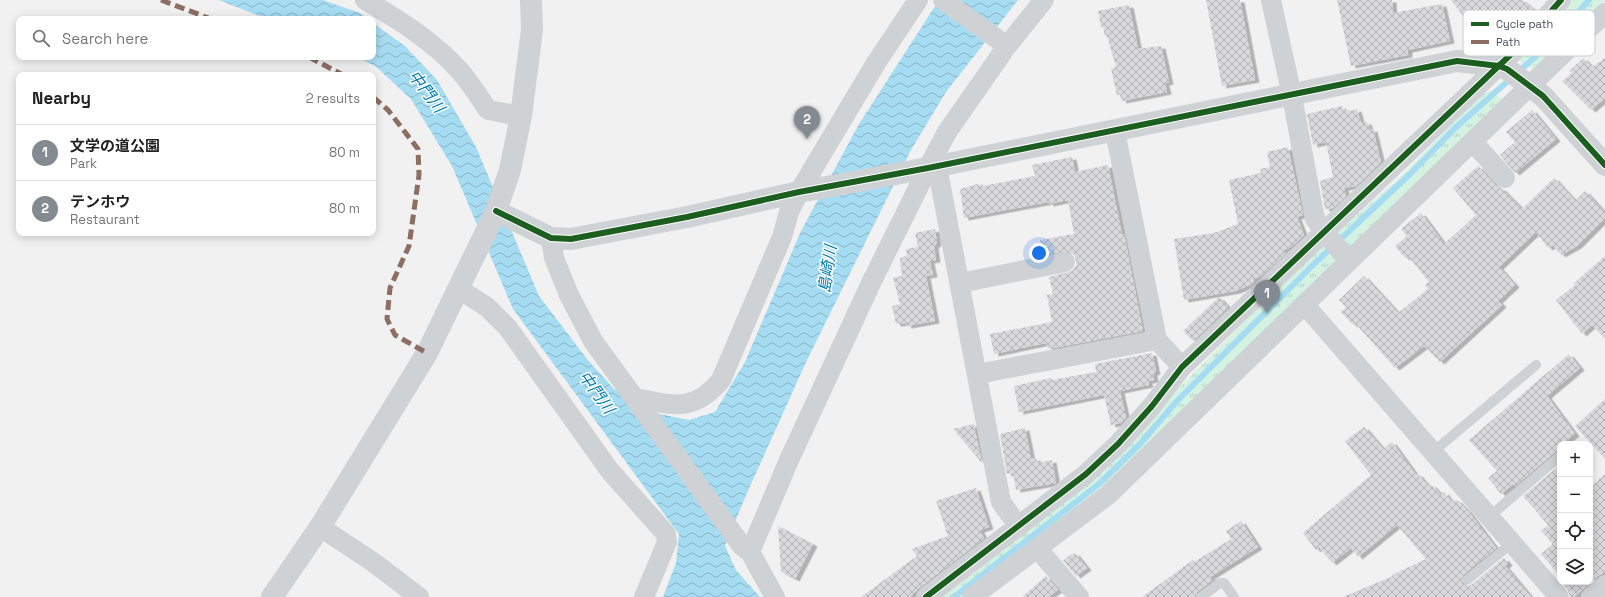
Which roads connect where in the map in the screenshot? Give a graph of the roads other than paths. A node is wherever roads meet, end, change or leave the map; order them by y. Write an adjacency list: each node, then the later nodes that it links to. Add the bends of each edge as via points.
1 (365, 0): 17 (street, via 431,44 459,70 488,110)
2 (531, 0): 17 (street, via 532,30)
3 (918, 0): 23 (street, via 876,63)
4 (943, 0): 11 (street)
5 (1044, 0): 11 (street)
6 (1271, 0): 16 (street)
7 (1562, 0): 8 (street)
8 (1553, 10)
9 (1605, 13): 10 (street)
10 (1595, 22)
11 (1003, 43): 21 (street)
12 (1512, 56): 14 (street)
13 (1557, 56): 15 (street)
14 (1503, 67): 15 (street); 16 (street, via 1457,62); 25 (street)
15 (1527, 83): 19 (street); 20 (street, via 1543,96)
16 (1292, 96): 18 (street); 25 (street, via 1315,219)
17 (521, 116): 24 (street, via 510,170)
18 (1115, 131): 21 (street); 32 (street)
19 (1473, 142): 22 (street); 27 (street)
20 (1605, 165)
21 (925, 169): 23 (street); 29 (street); 44 (street)
22 (1505, 178)
23 (806, 191): 26 (street, via 571,239); 36 (street, via 789,212 782,237 720,380 711,392 700,399 676,405)
24 (496, 211): 26 (street); 30 (street)
25 (1325, 233): 27 (street); 34 (street)
26 (551, 238): 36 (street, via 554,258 582,322)
27 (1349, 261): 31 (street)
28 (1065, 262): 29 (street)
29 (960, 283): 35 (street)
30 (459, 289): 40 (street, via 427,353); 49 (street, via 487,307 508,328 610,471 666,534 667,542)
31 (1304, 304): 37 (street); 43 (street, via 1108,495)
32 (1156, 340): 34 (street); 35 (street)
33 (1536, 365): 37 (lane)
34 (1182, 367): 41 (street, via 1118,444 1086,474)
35 (977, 374): 41 (street, via 1000,502)
36 (641, 406): 44 (street)
37 (1433, 452): 39 (street)
38 (1557, 459): 39 (lane)
39 (1489, 517): 42 (street)
40 (320, 527): 47 (street); 48 (street, via 373,562)
41 (1019, 527): 51 (street)
42 (1512, 543): 45 (lane); 56 (street)
43 (1037, 548): 52 (street); 53 (street)
44 (746, 549): 50 (street)
45 (1467, 580)
46 (1605, 585): 57 (street)
47 (272, 597)
48 (419, 597)
49 (644, 597)
50 (775, 597)
51 (926, 597)
52 (972, 597)
53 (1079, 597)
54 (1202, 597): 55 (lane, via 1220,583 1224,583)
55 (1234, 597)
56 (1559, 597)
57 (1591, 597)

